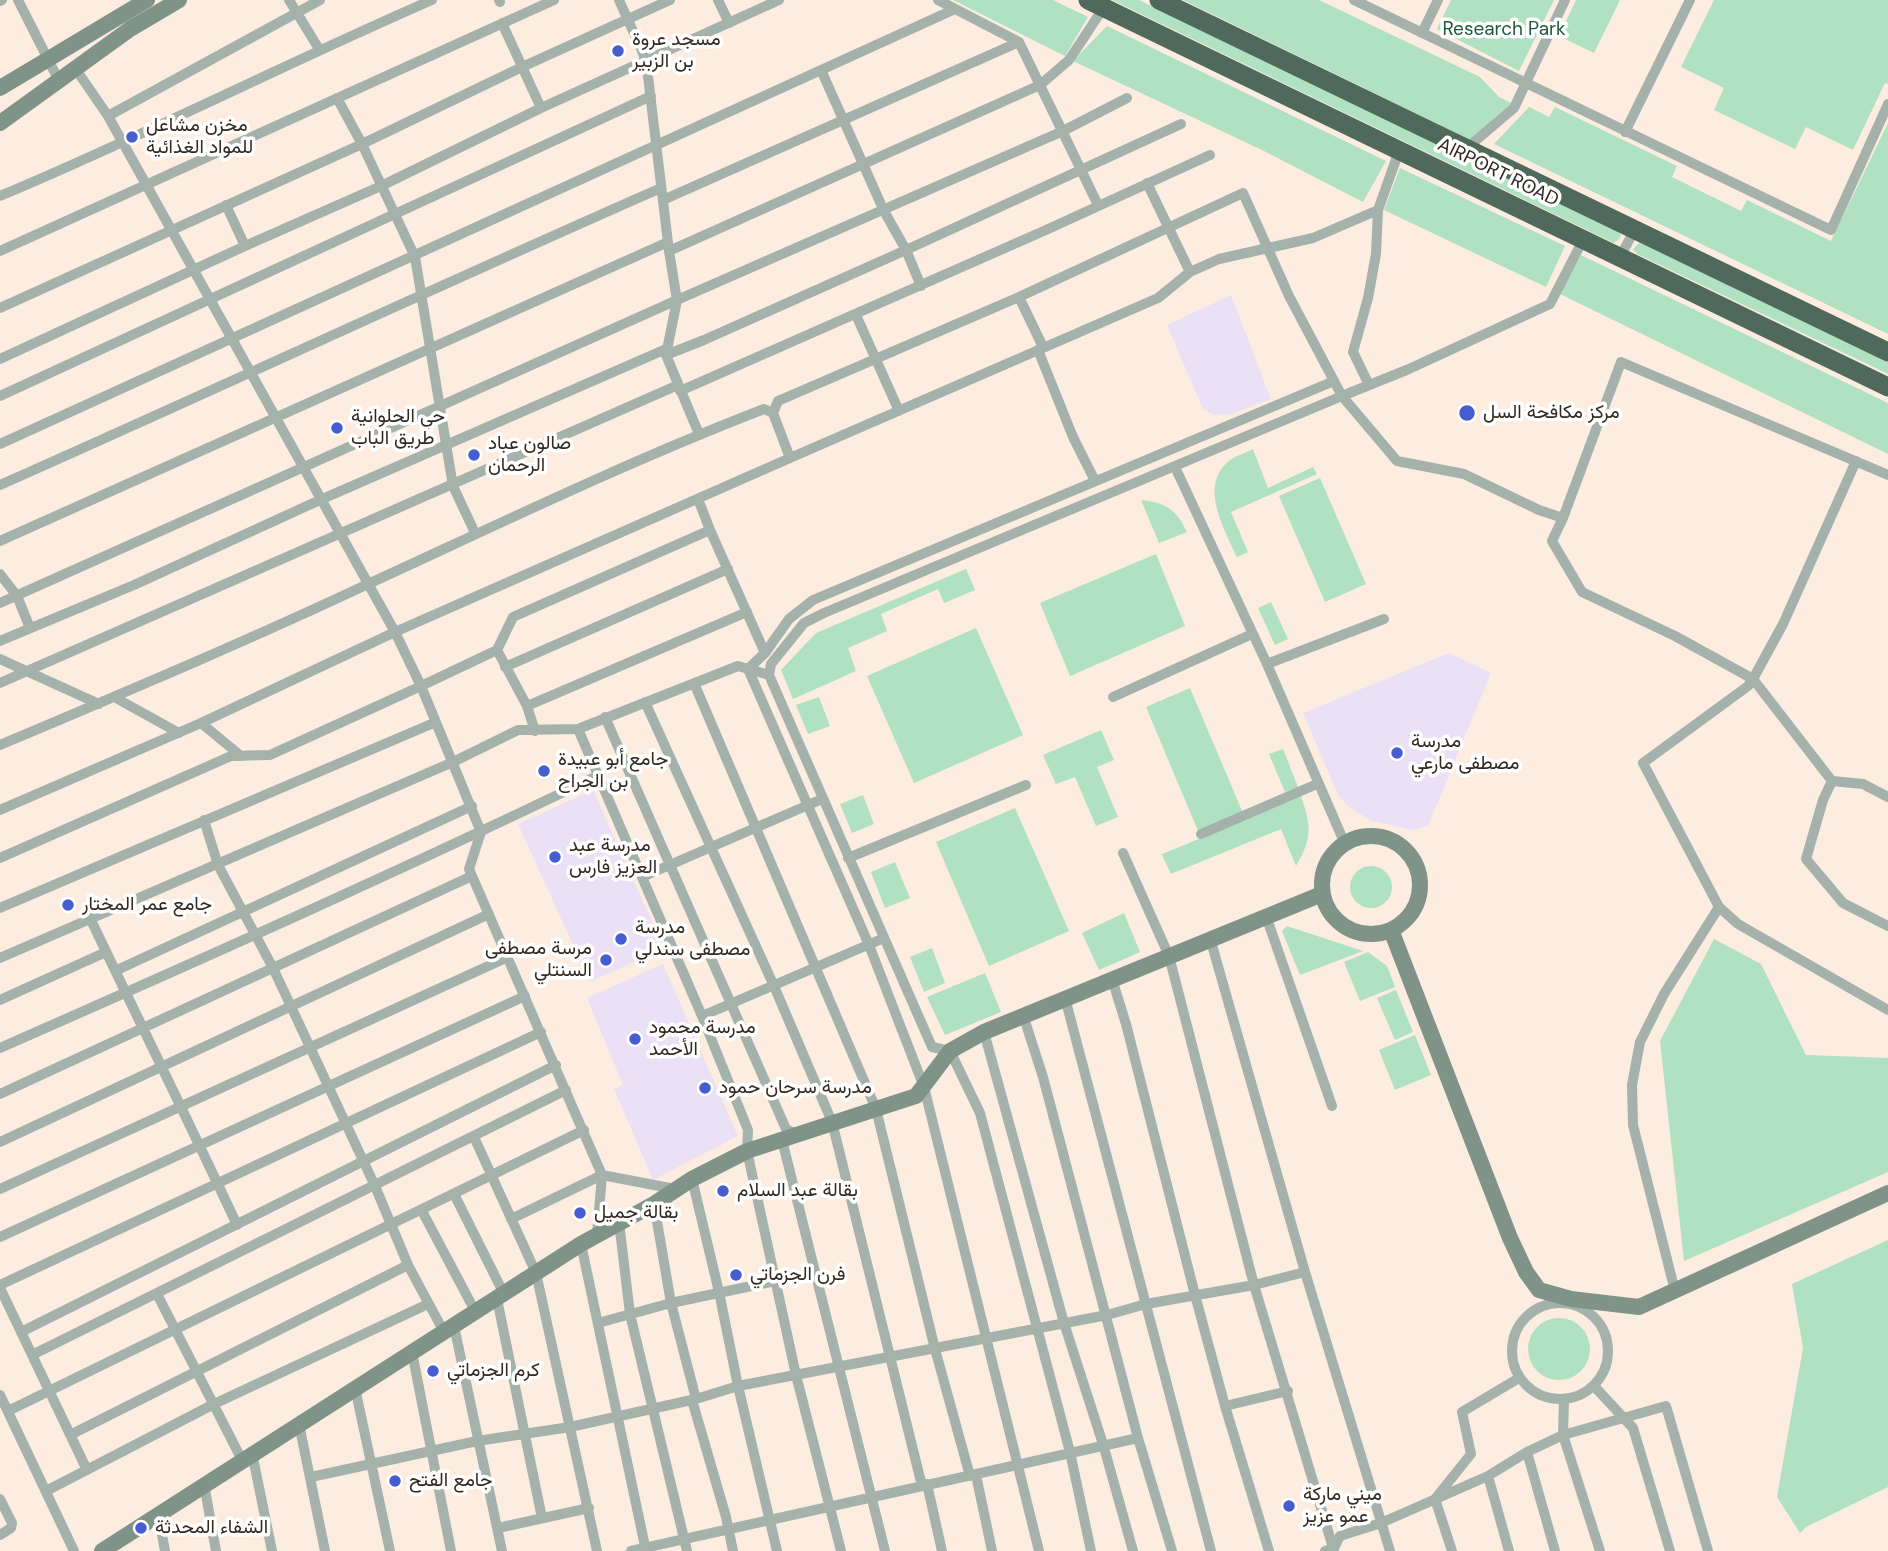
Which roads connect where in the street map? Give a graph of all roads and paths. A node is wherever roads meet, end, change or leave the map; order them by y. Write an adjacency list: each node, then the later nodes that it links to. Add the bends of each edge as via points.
1 (18, 0): 28 (street)
2 (147, 0): 28 (main road)
3 (179, 0): 30 (main road)
4 (289, 0): 20 (street)
5 (320, 0): 20 (street)
6 (432, 0): 26 (street)
7 (554, 0): 22 (street)
8 (619, 0): 21 (street)
9 (670, 0): 21 (street)
10 (719, 0): 23 (street)
11 (779, 0): 23 (street)
12 (938, 0): 19 (street)
13 (1159, 0): 50 (highway, AIRPORT ROAD)
14 (1354, 0): 24 (street)
15 (1438, 0): 24 (street)
16 (1565, 0): 33 (street)
17 (1690, 0): 46 (street)
18 (1096, 4): 34 (street, via 1069,60); 51 (highway, AIRPORT ROAD)
19 (955, 9): 25 (street); 31 (street)
20 (297, 13): 26 (street); 41 (street)
21 (627, 19): 27 (street); 29 (street)
22 (502, 23): 29 (street); 37 (street)
23 (729, 23): 27 (street)
24 (1422, 33): 33 (street)
25 (1019, 42): 34 (street); 42 (street)
26 (319, 49): 47 (street)
27 (646, 60): 36 (street); 40 (street)
28 (47, 61): 32 (street); 35 (main road)
29 (522, 67): 40 (street); 49 (street)
30 (75, 68): 32 (main road); 41 (street)
31 (821, 70): 42 (street); 48 (street)
32 (58, 79): 43 (main road)
33 (1524, 84): 46 (street); 50 (street, via 1514,108)
34 (1040, 85): 45 (street); 53 (street)
35 (0, 88)
36 (651, 96): 48 (street); 64 (street)
37 (337, 98): 49 (street); 56 (street)
38 (1127, 98): 45 (street)
39 (1888, 104): 46 (street, via 1831,230)
40 (541, 108): 57 (street)
41 (108, 116): 47 (street)
42 (844, 119): 53 (street); 58 (street)
43 (0, 123)
44 (1181, 124): 54 (street)
45 (1063, 131): 54 (street); 63 (street)
46 (1625, 132)
47 (122, 142): 56 (street); 59 (street)
48 (656, 143): 58 (street); 74 (street)
49 (362, 144): 57 (street); 60 (street)
50 (1467, 148): 66 (highway, AIRPORT ROAD)
51 (1399, 151): 62 (street); 68 (highway, AIRPORT ROAD)
52 (1210, 155): 55 (street)
53 (863, 165): 63 (street); 70 (street)
54 (1081, 169): 61 (street); 72 (street)
55 (1147, 183): 61 (street); 65 (street)
56 (145, 185): 67 (street); 73 (street)
57 (381, 186): 64 (street); 69 (street)
58 (662, 194): 70 (street); 79 (street)
59 (0, 196)
60 (226, 205): 67 (street); 69 (street)
61 (1098, 205): 78 (street)
62 (1378, 210): 71 (street, via 1313,238); 94 (street, via 1376,254 1353,352)
63 (884, 211): 72 (street); 82 (street)
64 (395, 215): 74 (street); 81 (street)
65 (1168, 226): 71 (street, via 1243,193); 77 (street); 80 (street)
66 (1635, 229): 75 (street); 89 (highway, AIRPORT ROAD)
67 (171, 232): 76 (street); 83 (street)
68 (1583, 240): 75 (highway, AIRPORT ROAD); 94 (street, via 1550,304)
69 (245, 246): 76 (street)
70 (668, 247): 82 (street); 87 (street)
71 (1269, 248): 77 (street, via 1219,259); 93 (street)
72 (906, 250): 78 (street); 88 (street, via 704,340)
73 (0, 251)
74 (415, 257): 79 (street); 85 (street)
75 (1620, 257): 95 (highway, AIRPORT ROAD)
76 (194, 269): 81 (street); 91 (street)
77 (1190, 272): 86 (street, via 1158,298)
78 (921, 286): 84 (street)
79 (421, 293): 87 (street); 92 (street)
80 (1019, 297): 86 (street); 90 (street)
81 (211, 299): 85 (street); 97 (street)
82 (677, 300): 88 (street); 99 (street)
83 (0, 308)
84 (856, 315): 90 (street); 96 (street)
85 (232, 339): 92 (street); 104 (street)
86 (1040, 348): 101 (street); 111 (street, via 1073,437)
87 (429, 349): 99 (street); 102 (street)
88 (666, 352): 96 (street); 105 (street)
89 (1888, 352)
90 (876, 358): 100 (street, via 778,401); 101 (street)
91 (0, 359)
92 (252, 373): 102 (street); 112 (street)
93 (1334, 381): 98 (street); 111 (street)
94 (1369, 385): 98 (street)
95 (1888, 387)
96 (679, 388): 103 (street); 113 (street)
97 (0, 396)
98 (1342, 396): 108 (street); 116 (street, via 1398,461 1464,474)
99 (439, 406): 105 (street); 109 (street)
100 (769, 411): 103 (street); 106 (street)
101 (898, 411): 106 (street)
102 (276, 418): 109 (street); 120 (street)
103 (699, 434): 118 (street)
104 (0, 444)
105 (446, 444): 113 (street); 115 (street)
106 (790, 458): 114 (street)
107 (1856, 461): 110 (street); 116 (street, via 1621,362); 140 (street, via 1783,624)
108 (1175, 467): 130 (street); 139 (street, via 824,613 804,624 771,664)
109 (302, 468): 115 (street); 124 (street)
110 (1888, 475)
111 (1095, 481): 133 (street, via 813,600 789,620)
112 (0, 485)
113 (453, 486): 118 (street); 119 (street)
114 (698, 499): 117 (street); 129 (street)
115 (320, 500): 119 (street); 128 (street)
116 (1563, 518): 140 (street, via 1552,541 1582,592)
117 (710, 530): 121 (street); 132 (street, via 513,617)
118 (475, 533): 123 (street)
119 (340, 535): 123 (street); 138 (street)
120 (0, 541)
121 (728, 569): 126 (street); 136 (street)
122 (0, 574): 124 (street)
123 (368, 585): 129 (street); 144 (street)
124 (17, 596): 125 (street); 128 (street)
125 (0, 603)
126 (747, 612): 133 (street); 148 (street)
127 (1384, 619): 135 (street)
128 (30, 628): 131 (street)
129 (395, 632): 143 (street); 151 (street)
130 (1252, 634): 135 (street); 145 (street)
131 (0, 641)
132 (497, 650): 136 (street); 143 (street)
133 (765, 653): 137 (street)
134 (0, 659): 138 (street)
135 (1267, 664): 160 (street)
136 (505, 667): 148 (street)
137 (748, 669): 139 (street); 142 (street, via 738,666); 165 (street)
138 (25, 672): 141 (street); 147 (street)
139 (769, 675): 163 (street)
140 (1753, 679): 159 (street); 181 (street, via 1643,763)
141 (0, 683)
142 (694, 683): 146 (street); 168 (street)
143 (421, 686): 150 (street); 156 (street, via 270,755)
144 (114, 697): 147 (street); 154 (street)
145 (1113, 697)
146 (645, 702): 149 (street); 172 (street)
147 (99, 704): 155 (street)
148 (527, 706): 153 (street)
149 (605, 717): 152 (street); 177 (street)
150 (436, 722): 157 (street); 167 (street)
151 (201, 723): 154 (street); 156 (street)
152 (578, 729): 153 (street); 158 (street)
153 (535, 731): 157 (street, via 518,730)
154 (180, 733): 166 (street)
155 (0, 745)
156 (241, 756): 174 (street, via 231,756)
157 (453, 762): 164 (street); 176 (street)
158 (597, 775): 169 (street); 179 (street)
159 (1832, 781): 162 (street, via 1863,784); 187 (street, via 1806,859 1843,902)
160 (1317, 784): 170 (street); 171 (street)
161 (1026, 785): 175 (street)
162 (1888, 797)
163 (822, 799): 165 (street); 175 (street)
164 (472, 806): 169 (street); 183 (street)
165 (807, 806): 168 (street); 192 (street)
166 (0, 810)
167 (204, 820): 176 (street); 182 (street)
168 (755, 828): 172 (street); 198 (street)
169 (481, 832): 178 (street, via 469,869); 189 (street)
170 (1201, 834)
171 (1345, 844): 180 (main road, via 1326,866); 188 (main road, via 1360,838 1383,839 1405,850 1414,862 1419,894 1414,909)
172 (712, 847): 177 (street); 201 (street)
173 (1123, 853): 194 (street)
174 (0, 858)
175 (848, 858): 191 (street)
176 (218, 865): 183 (street); 186 (street)
177 (671, 866): 179 (street); 206 (street)
178 (472, 876): 184 (street); 197 (street)
179 (642, 877): 209 (street)
180 (1322, 894): 185 (main road); 188 (main road, via 1335,919 1348,929 1369,934)
181 (1719, 907): 208 (street, via 1738,924); 260 (street, via 1664,994 1640,1042 1632,1085 1633,1125)
182 (0, 908)
183 (244, 912): 189 (street); 199 (street)
184 (489, 914): 195 (street); 207 (street)
185 (1266, 916): 190 (main road); 224 (street)
186 (90, 918): 193 (street); 196 (street)
187 (1888, 926)
188 (1391, 930): 260 (main road, via 1510,1238 1539,1290 1571,1299 1639,1307)
189 (256, 935): 197 (street); 202 (street)
190 (1210, 938): 194 (main road); 255 (street)
191 (884, 939): 192 (street); 216 (street, via 932,1047)
192 (869, 945): 198 (street); 220 (street)
193 (106, 952): 199 (street); 205 (street)
194 (1169, 956): 200 (main road); 258 (street)
195 (508, 957): 203 (street); 215 (street)
196 (0, 958)
197 (273, 968): 207 (street); 211 (street)
198 (815, 968): 201 (street); 225 (street)
199 (117, 971): 202 (street)
200 (1112, 979): 204 (main road); 263 (street)
201 (774, 986): 206 (street); 226 (street)
202 (126, 993): 211 (street); 214 (street)
203 (525, 996): 212 (street); 219 (street)
204 (1065, 998): 210 (main road); 267 (street)
205 (0, 1000)
206 (731, 1004): 209 (street); 229 (street, via 786,1129)
207 (291, 1007): 215 (street); 218 (street)
208 (1888, 1010)
209 (702, 1016): 234 (street, via 748,1130)
210 (1023, 1016): 213 (main road); 270 (street)
211 (142, 1028): 218 (street); 222 (street)
212 (541, 1032): 217 (street); 227 (street)
213 (984, 1032): 216 (main road); 272 (street)
214 (0, 1048)
215 (310, 1048): 219 (street); 223 (street)
216 (950, 1051): 220 (main road); 273 (street, via 980,1114)
217 (556, 1065): 221 (street); 235 (street)
218 (163, 1066): 223 (street); 232 (street)
219 (328, 1087): 227 (street); 233 (street)
220 (924, 1087): 225 (main road, via 916,1096); 277 (street)
221 (566, 1090): 228 (street); 230 (street)
222 (0, 1094)
223 (182, 1106): 233 (street); 241 (street)
224 (1332, 1106)
225 (876, 1109): 226 (main road); 278 (street)
226 (832, 1122): 229 (main road); 281 (street)
227 (346, 1124): 235 (street); 239 (street)
228 (584, 1130): 236 (street); 237 (street)
229 (798, 1135): 231 (main road)
230 (474, 1137): 237 (street); 240 (street)
231 (782, 1140): 234 (main road); 282 (street)
232 (0, 1142)
233 (200, 1145): 239 (street); 252 (street)
234 (747, 1151): 238 (main road); 257 (street)
235 (363, 1162): 240 (street); 249 (street)
236 (602, 1175): 242 (street); 247 (street); 251 (street)
237 (491, 1176): 243 (street); 247 (street)
238 (692, 1179): 242 (main road); 261 (street)
239 (218, 1184): 249 (street); 259 (street)
240 (374, 1186): 250 (street); 262 (street)
241 (0, 1189)
242 (675, 1189): 245 (main road)
243 (454, 1194): 246 (street); 264 (street)
244 (1888, 1194): 260 (main road)
245 (654, 1204): 248 (main road); 265 (street)
246 (422, 1211): 250 (street); 268 (street)
247 (511, 1219): 256 (street)
248 (619, 1222): 251 (main road); 269 (street)
249 (237, 1225): 276 (street)
250 (390, 1225): 254 (street); 274 (street)
251 (597, 1235): 253 (main road)
252 (0, 1237)
253 (581, 1244): 256 (main road); 271 (street)
254 (408, 1265): 266 (street); 283 (street)
255 (1306, 1272): 258 (street); 329 (street)
256 (536, 1273): 264 (main road); 301 (street)
257 (775, 1281): 261 (street); 284 (street)
258 (1254, 1285): 263 (street); 290 (street)
259 (0, 1286): 276 (street)
260 (1675, 1291)
261 (719, 1292): 265 (street); 286 (street)
262 (157, 1294): 274 (street); 280 (street)
263 (1195, 1295): 267 (street); 295 (street)
264 (500, 1296): 268 (main road); 302 (street)
265 (671, 1303): 269 (street); 293 (street)
266 (428, 1304): 275 (street); 294 (street)
267 (1146, 1304): 270 (street); 358 (street)
268 (475, 1311): 275 (main road)
269 (630, 1314): 271 (street); 296 (street)
270 (1107, 1315): 272 (street); 305 (street)
271 (598, 1323): 298 (street)
272 (1064, 1323): 273 (street); 307 (street)
273 (1037, 1327): 277 (street); 309 (street)
274 (176, 1329): 283 (street); 289 (street)
275 (449, 1329): 279 (main road); 306 (street)
276 (21, 1332): 280 (street)
277 (985, 1339): 278 (street); 313 (street)
278 (935, 1349): 281 (street); 315 (street)
279 (412, 1352): 288 (main road); 308 (street)
280 (32, 1355): 289 (street)
281 (891, 1357): 282 (street); 319 (street)
282 (840, 1367): 284 (street); 321 (street)
283 (197, 1371): 294 (street); 303 (street)
284 (796, 1375): 286 (street); 324 (street)
285 (1519, 1378): 287 (street, via 1511,1352 1518,1325 1538,1307 1569,1303 1596,1317 1608,1339 1607,1364); 292 (street, via 1539,1395); 323 (street, via 1462,1412 1471,1454)
286 (737, 1386): 293 (street); 328 (street)
287 (1594, 1386): 292 (street); 299 (street)
288 (355, 1388): 300 (main road); 312 (street)
289 (49, 1391): 297 (street); 303 (street)
290 (1288, 1391): 295 (street); 336 (street)
291 (0, 1395): 297 (street)
292 (1564, 1399): 304 (street)
293 (694, 1400): 296 (street); 331 (street)
294 (214, 1405): 311 (street); 314 (street)
295 (1225, 1406): 359 (street)
296 (655, 1408): 298 (street); 333 (street)
297 (8, 1411): 320 (street)
298 (616, 1416): 301 (street); 334 (street)
299 (1622, 1419): 304 (street); 365 (street, via 1633,1428); 366 (street, via 1665,1406)
300 (299, 1424): 311 (main road); 317 (street)
301 (570, 1427): 302 (street); 325 (street)
302 (525, 1434): 306 (street); 327 (street)
303 (70, 1435): 314 (street)
304 (1563, 1435): 310 (street); 364 (street)
305 (1138, 1438): 307 (street); 357 (street)
306 (477, 1441): 308 (street); 330 (street)
307 (1104, 1444): 309 (street); 356 (street)
308 (433, 1452): 312 (street); 343 (street)
309 (1070, 1452): 313 (street); 355 (street)
310 (1527, 1452): 316 (street); 363 (street)
311 (247, 1456): 318 (main road); 340 (street)
312 (370, 1465): 317 (street); 342 (street)
313 (1019, 1465): 315 (street); 354 (street)
314 (87, 1470): 320 (street)
315 (973, 1475): 319 (street); 353 (street)
316 (1488, 1476): 323 (street); 362 (street)
317 (311, 1477): 341 (street)
318 (204, 1484): 326 (main road); 339 (street)
319 (924, 1485): 321 (street); 352 (street)
320 (46, 1491): 337 (street)
321 (871, 1497): 324 (street); 351 (street)
322 (0, 1499): 332 (street, via 12,1523)
323 (1435, 1499): 329 (street); 361 (street)
324 (830, 1506): 328 (street); 350 (street)
325 (589, 1508): 327 (street); 345 (street)
326 (158, 1513): 335 (main road); 338 (street)
327 (542, 1518): 330 (street)
328 (771, 1520): 331 (street); 349 (street)
329 (1381, 1523): 336 (street, via 1340,1536); 360 (street)
330 (498, 1528): 344 (street)
331 (729, 1529): 333 (street); 348 (street)
332 (0, 1535)
333 (685, 1539): 334 (street); 347 (street)
334 (646, 1549): 346 (street)
335 (106, 1550)
336 (1331, 1550)
337 (74, 1551)
338 (165, 1551)
339 (216, 1551)
340 (272, 1551)
341 (325, 1551)
342 (390, 1551)
343 (451, 1551)
344 (502, 1551)
345 (597, 1551)
346 (631, 1551)
347 (687, 1551)
348 (733, 1551)
349 (777, 1551)
350 (841, 1551)
351 (885, 1551)
352 (942, 1551)
353 (992, 1551)
354 (1039, 1551)
355 (1091, 1551)
356 (1133, 1551)
357 (1172, 1551)
358 (1211, 1551)
359 (1269, 1551)
360 (1390, 1551)
361 (1452, 1551)
362 (1509, 1551)
363 (1555, 1551)
364 (1600, 1551)
365 (1670, 1551)
366 (1708, 1551)

